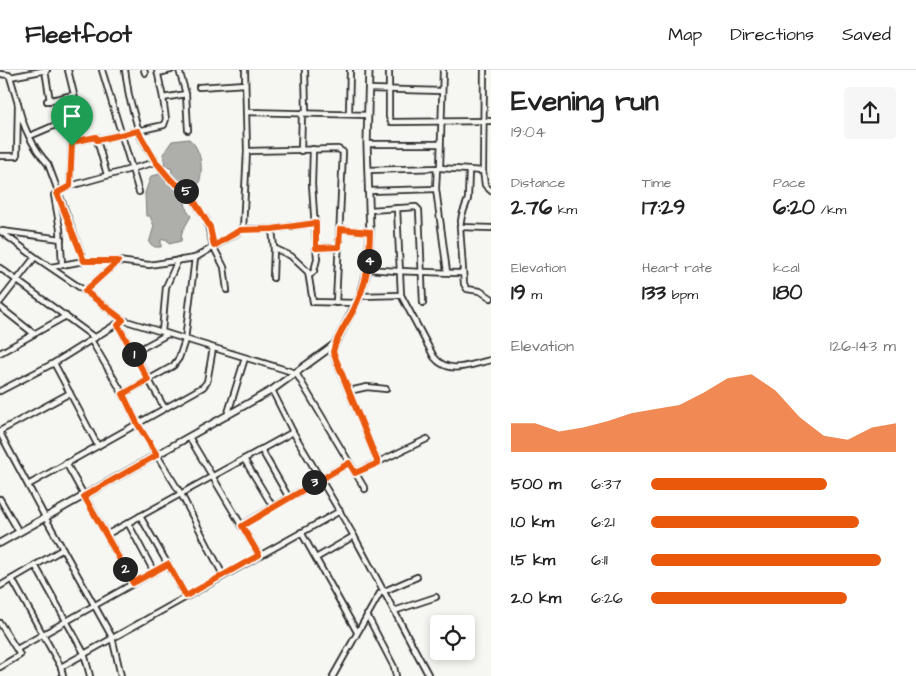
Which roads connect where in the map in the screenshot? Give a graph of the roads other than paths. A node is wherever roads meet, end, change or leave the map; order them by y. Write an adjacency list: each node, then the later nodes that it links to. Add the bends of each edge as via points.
1 (46, 70): 16 (street); 23 (street, via 49,101)
2 (68, 70): 23 (street)
3 (102, 70): 36 (street)
4 (125, 70): 35 (street)
5 (171, 70): 14 (street)
6 (179, 70): 22 (street)
7 (244, 70): 17 (street)
8 (305, 70): 27 (street)
9 (350, 70): 28 (street)
10 (369, 70): 19 (street)
11 (390, 70): 20 (street)
12 (442, 70): 21 (street)
13 (484, 70): 32 (street)
14 (158, 71): 24 (street)
15 (0, 74): 16 (street)
16 (9, 74): 25 (street)
17 (245, 84): 18 (street); 26 (street)
18 (199, 86)
19 (369, 89): 20 (street); 29 (street)
20 (389, 90): 21 (street); 31 (street, via 391,122)
21 (442, 91): 31 (street)
22 (186, 94): 24 (street); 34 (street)
23 (73, 95): 30 (street, via 79,114)
24 (163, 98): 35 (street, via 164,124)
25 (18, 104): 37 (street); 45 (street, via 17,156)
26 (246, 112): 27 (street); 43 (street)
27 (304, 113): 28 (street); 44 (street)
28 (349, 114): 29 (street)
29 (368, 115): 40 (street)
30 (70, 119): 37 (street); 39 (street)
31 (442, 121): 32 (street); 41 (street)
32 (484, 121): 33 (street); 47 (street)
33 (491, 121)
34 (188, 130)
35 (138, 131): 36 (street); 46 (street)
36 (122, 135): 38 (street); 50 (street)
37 (30, 136): 60 (street, via 48,164)
38 (97, 140): 39 (street, via 96,137); 54 (street)
39 (72, 142): 55 (street)
40 (367, 144): 41 (street); 51 (street)
41 (440, 144): 49 (street)
42 (313, 149): 44 (street); 63 (street); 68 (street, via 343,152)
43 (247, 151): 44 (street); 66 (street)
44 (300, 151)
45 (0, 156)
46 (156, 162): 50 (street); 72 (street, via 171,180 188,192 207,221)
47 (484, 166): 48 (street); 53 (street)
48 (491, 166)
49 (439, 168): 51 (street); 52 (street); 56 (street)
50 (132, 169): 54 (street); 59 (street)
51 (368, 170): 57 (street)
52 (469, 170): 53 (street); 64 (street, via 468,199)
53 (484, 171): 58 (street, via 485,185)
54 (107, 175): 55 (street)
55 (70, 186): 60 (street)
56 (436, 189): 57 (street); 87 (street)
57 (368, 191): 62 (street)
58 (491, 191)
59 (139, 192)
60 (57, 193): 71 (street, via 54,200); 79 (street)
61 (397, 208): 62 (street); 85 (street, via 419,210); 86 (street)
62 (370, 210): 70 (street)
63 (316, 223): 67 (street); 75 (street)
64 (460, 227): 65 (street); 88 (street)
65 (491, 228)
66 (242, 229): 67 (street); 72 (street)
67 (272, 229): 74 (street)
68 (340, 229): 70 (street); 73 (street)
69 (0, 231): 71 (street); 76 (street)
70 (370, 232): 84 (street)
71 (61, 239): 81 (street)
72 (214, 246): 77 (street); 92 (street, via 224,267)
73 (339, 247): 75 (street); 98 (street)
74 (274, 248): 89 (street, via 291,256); 90 (street)
75 (316, 248): 89 (street, via 315,268)
76 (35, 257): 82 (street); 91 (street)
77 (195, 258): 78 (street); 108 (street)
78 (178, 260): 80 (street, via 149,265); 106 (street, via 166,287)
79 (84, 261): 80 (street); 81 (street)
80 (118, 261): 93 (street)
81 (62, 265): 82 (street)
82 (51, 267): 93 (street)
83 (0, 268): 91 (street)
84 (368, 268): 86 (street); 95 (street)
85 (421, 271): 86 (street); 87 (street); 100 (street)
86 (400, 272): 94 (street)
87 (447, 272): 88 (street)
88 (463, 273): 96 (street, via 466,289 481,291)
89 (310, 275): 98 (street, via 313,302)
90 (272, 278)
91 (18, 280): 97 (street); 102 (street)
92 (227, 290)
93 (85, 291): 103 (street)
94 (401, 294): 95 (street); 114 (street, via 440,364 453,368)
95 (360, 296): 99 (street)
96 (491, 298)
97 (0, 302)
98 (336, 303): 99 (street)
99 (356, 303): 109 (street)
100 (423, 303)
101 (0, 307): 105 (street)
102 (66, 316): 105 (street); 107 (street)
103 (123, 320): 104 (street); 106 (street)
104 (118, 325): 107 (street); 112 (street)
105 (33, 333): 111 (street)
106 (165, 333): 108 (street); 112 (street)
107 (93, 339): 115 (street); 123 (street)
108 (185, 340): 110 (street); 117 (street, via 176,363)
109 (335, 344): 116 (street); 121 (street, via 333,352)
110 (213, 348): 113 (street); 124 (street, via 206,385)
111 (0, 352)
112 (134, 353): 117 (street)
113 (244, 358): 116 (street); 125 (street)
114 (491, 360)
115 (54, 363): 120 (street); 122 (street)
116 (296, 373): 119 (street); 136 (street)
117 (148, 380): 123 (street); 124 (street)
118 (386, 389): 121 (street, via 367,386)
119 (272, 390): 125 (street); 128 (street)
120 (0, 391)
121 (349, 391): 137 (street)
122 (70, 393): 127 (street); 131 (street)
123 (123, 394): 126 (street)
124 (164, 407): 126 (street)
125 (227, 416): 129 (street)
126 (137, 423): 131 (street); 133 (street)
127 (0, 432): 141 (street)
128 (293, 432): 132 (street); 140 (street)
129 (189, 438): 133 (street); 139 (street)
130 (427, 440): 137 (street)
131 (98, 446): 135 (street)
132 (261, 449): 134 (street); 145 (street)
133 (157, 455): 143 (street); 144 (street)
134 (244, 459): 139 (street); 147 (street)
135 (66, 463): 141 (street); 144 (street)
136 (349, 463): 138 (street); 140 (street)
137 (378, 463): 138 (street)
138 (355, 473): 142 (street)
139 (212, 477): 143 (street); 152 (street)
140 (320, 479): 145 (street); 148 (street)
141 (28, 485): 150 (street)
142 (365, 489)
143 (180, 494): 149 (street); 164 (street)
144 (84, 496): 150 (street); 155 (street)
145 (289, 498): 147 (street)
146 (0, 500): 153 (street)
147 (274, 507): 152 (street)
148 (340, 511): 154 (street); 156 (street)
149 (140, 516): 151 (street); 161 (street)
150 (44, 517): 153 (street); 158 (street)
151 (128, 523): 155 (street); 163 (street)
152 (242, 526): 159 (street)
153 (19, 532): 157 (street)
154 (301, 532): 159 (street); 160 (street)
155 (106, 535): 167 (street)
156 (354, 536): 160 (street); 169 (street)
157 (0, 543)
158 (63, 549): 162 (street); 172 (street)
159 (259, 555): 164 (street)
160 (316, 558): 177 (street)
161 (168, 564): 163 (street); 170 (street)
162 (35, 565): 166 (street); 175 (street)
163 (154, 572): 167 (street)
164 (223, 575): 170 (street)
165 (417, 577): 169 (street)
166 (12, 579): 168 (street); 178 (street)
167 (133, 583): 172 (street)
168 (0, 586)
169 (382, 591): 173 (street); 174 (street)
170 (186, 596): 179 (street)
171 (436, 597): 173 (street)
172 (95, 604): 175 (street); 179 (street)
173 (394, 610): 189 (street)
174 (367, 615): 177 (street); 188 (street)
175 (66, 620): 178 (street); 181 (street)
176 (0, 623): 180 (street)
177 (357, 632): 187 (street)
178 (43, 634): 180 (street); 183 (street)
179 (112, 637): 181 (street); 186 (street)
180 (17, 649): 182 (street, via 20,655)
181 (84, 653): 183 (street); 185 (street)
182 (0, 667)
183 (61, 667): 184 (street)
184 (63, 676)
185 (90, 676)
186 (121, 676)
187 (333, 676)
188 (396, 676)
189 (429, 676)

